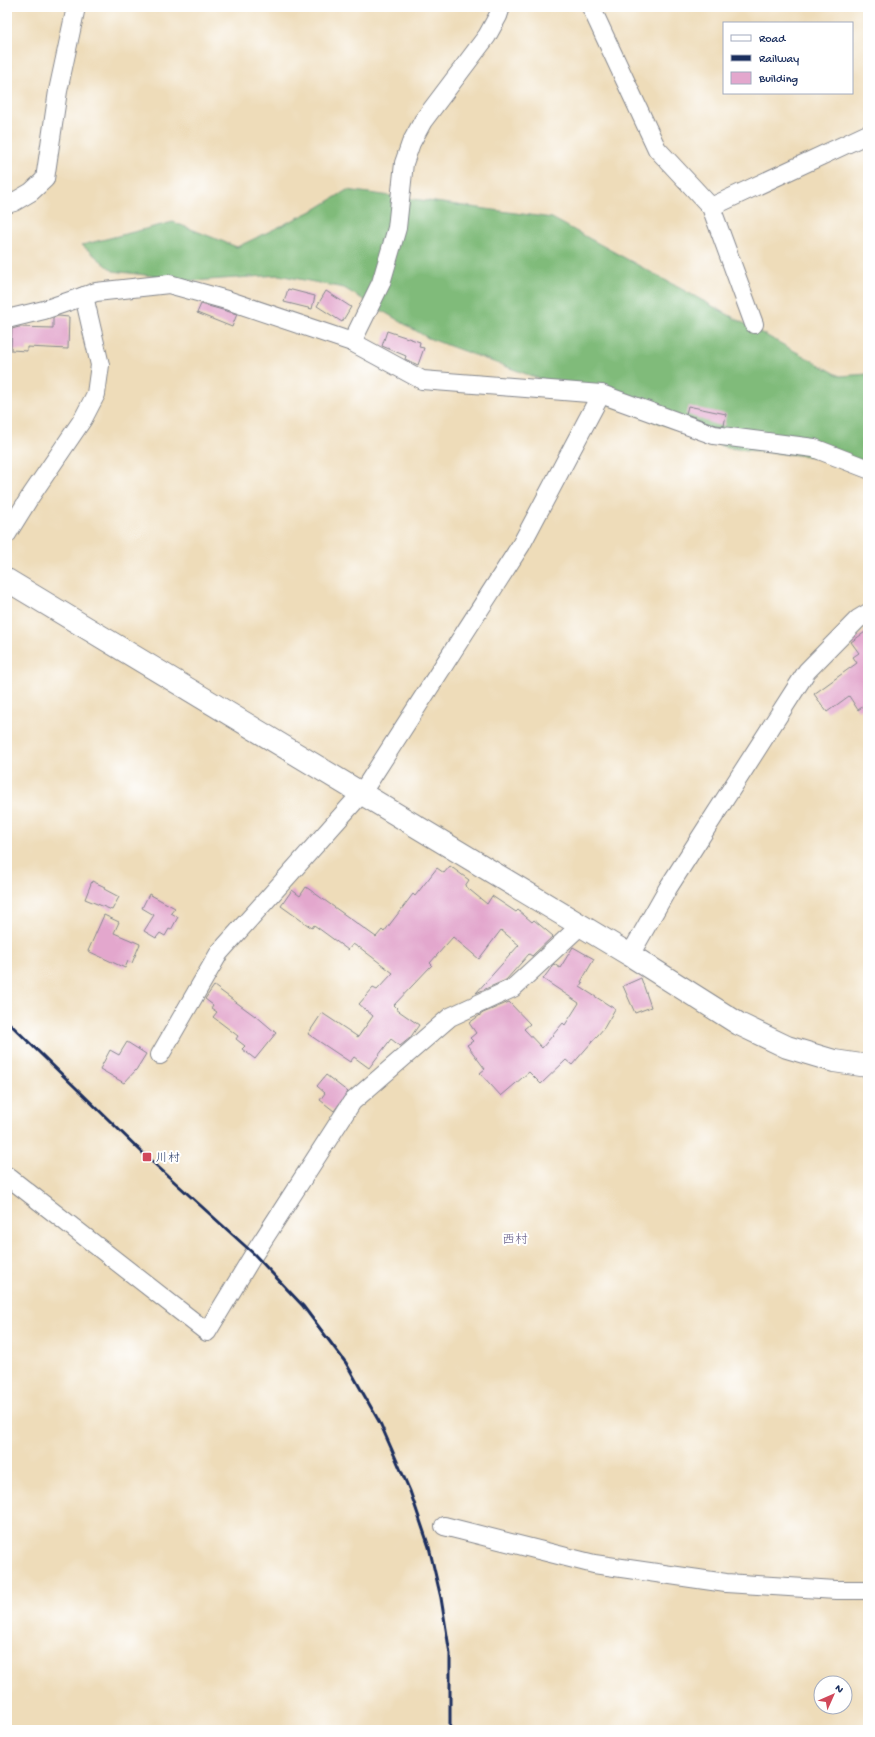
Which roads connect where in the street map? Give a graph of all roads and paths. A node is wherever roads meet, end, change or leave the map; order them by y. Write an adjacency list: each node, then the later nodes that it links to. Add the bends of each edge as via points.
1 (76, 7): 5 (street, via 58,91 45,179 31,192)
2 (501, 7): 10 (street, via 487,36 423,121 411,143 404,163 397,228 381,283)
3 (591, 7): 6 (street, via 656,149)
4 (868, 134): 6 (street)
5 (7, 204)
6 (711, 207): 9 (street)
7 (84, 296): 8 (street); 10 (street, via 96,292 168,284 230,301); 13 (street, via 100,365 96,394 83,419)
8 (7, 319)
9 (754, 324)
10 (352, 342): 11 (street, via 422,380)
11 (601, 394): 12 (street, via 714,435 814,448); 16 (street, via 521,544)
12 (868, 470)
13 (7, 534)
14 (7, 580): 16 (street)
15 (868, 614): 18 (street, via 858,619 807,671 672,882)
16 (361, 794): 17 (street); 19 (street, via 219,953)
17 (580, 926): 18 (street); 21 (street, via 513,988 450,1017 352,1102 207,1332)
18 (630, 955): 20 (street, via 739,1024 787,1047 834,1061)
19 (160, 1055)
20 (868, 1066)
21 (7, 1176)
22 (444, 1526): 23 (street, via 594,1564 726,1583)
23 (868, 1590)

